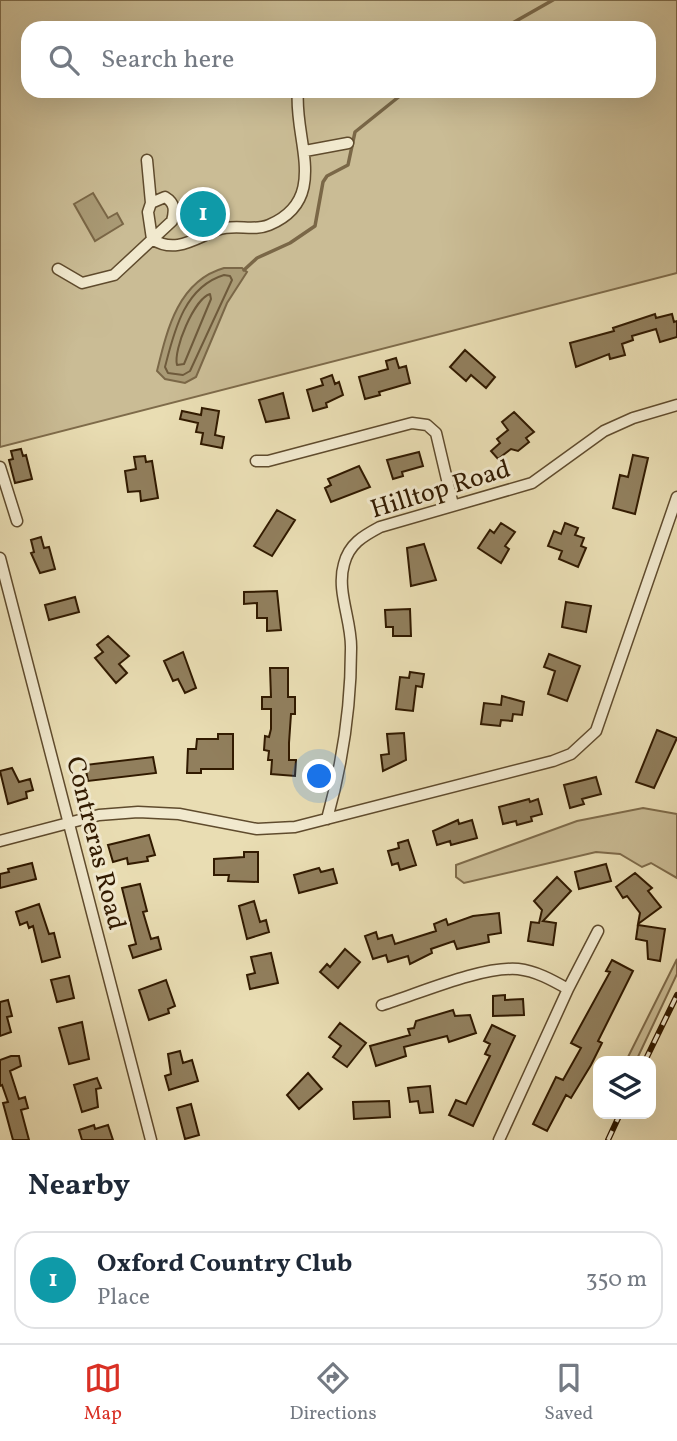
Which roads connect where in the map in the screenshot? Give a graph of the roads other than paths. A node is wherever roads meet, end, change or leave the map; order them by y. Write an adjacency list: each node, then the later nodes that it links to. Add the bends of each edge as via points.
1 (297, 98): 3 (street)
2 (348, 143): 3 (street)
3 (305, 151): 6 (street, via 301,196 278,220 256,228 228,226 180,246)
4 (147, 160): 5 (street)
5 (151, 202): 6 (street); 6 (street, via 165,197 175,210 172,221)
6 (152, 239): 7 (street, via 114,275 101,280 82,283)
7 (58, 270)
8 (677, 405): 12 (street, Hilltop Road, via 604,431 533,483)
9 (256, 461): 12 (street, via 412,424 427,425 436,433)
10 (0, 467): 13 (street)
11 (677, 497): 15 (street, via 596,731 587,742 553,761)
12 (453, 505): 15 (street, Hilltop Road, via 380,527 348,551 342,587 351,649 339,774)
13 (17, 521)
14 (0, 558): 16 (street, Contreras Road)
15 (327, 819): 16 (street, via 257,829 179,814 112,814)
16 (68, 822): 17 (street); 21 (street, Contreras Road)
17 (0, 841)
18 (598, 931): 19 (street)
19 (568, 989): 20 (street, via 518,969 490,971); 22 (street)
20 (382, 1005)
21 (151, 1140)
22 (499, 1140)

